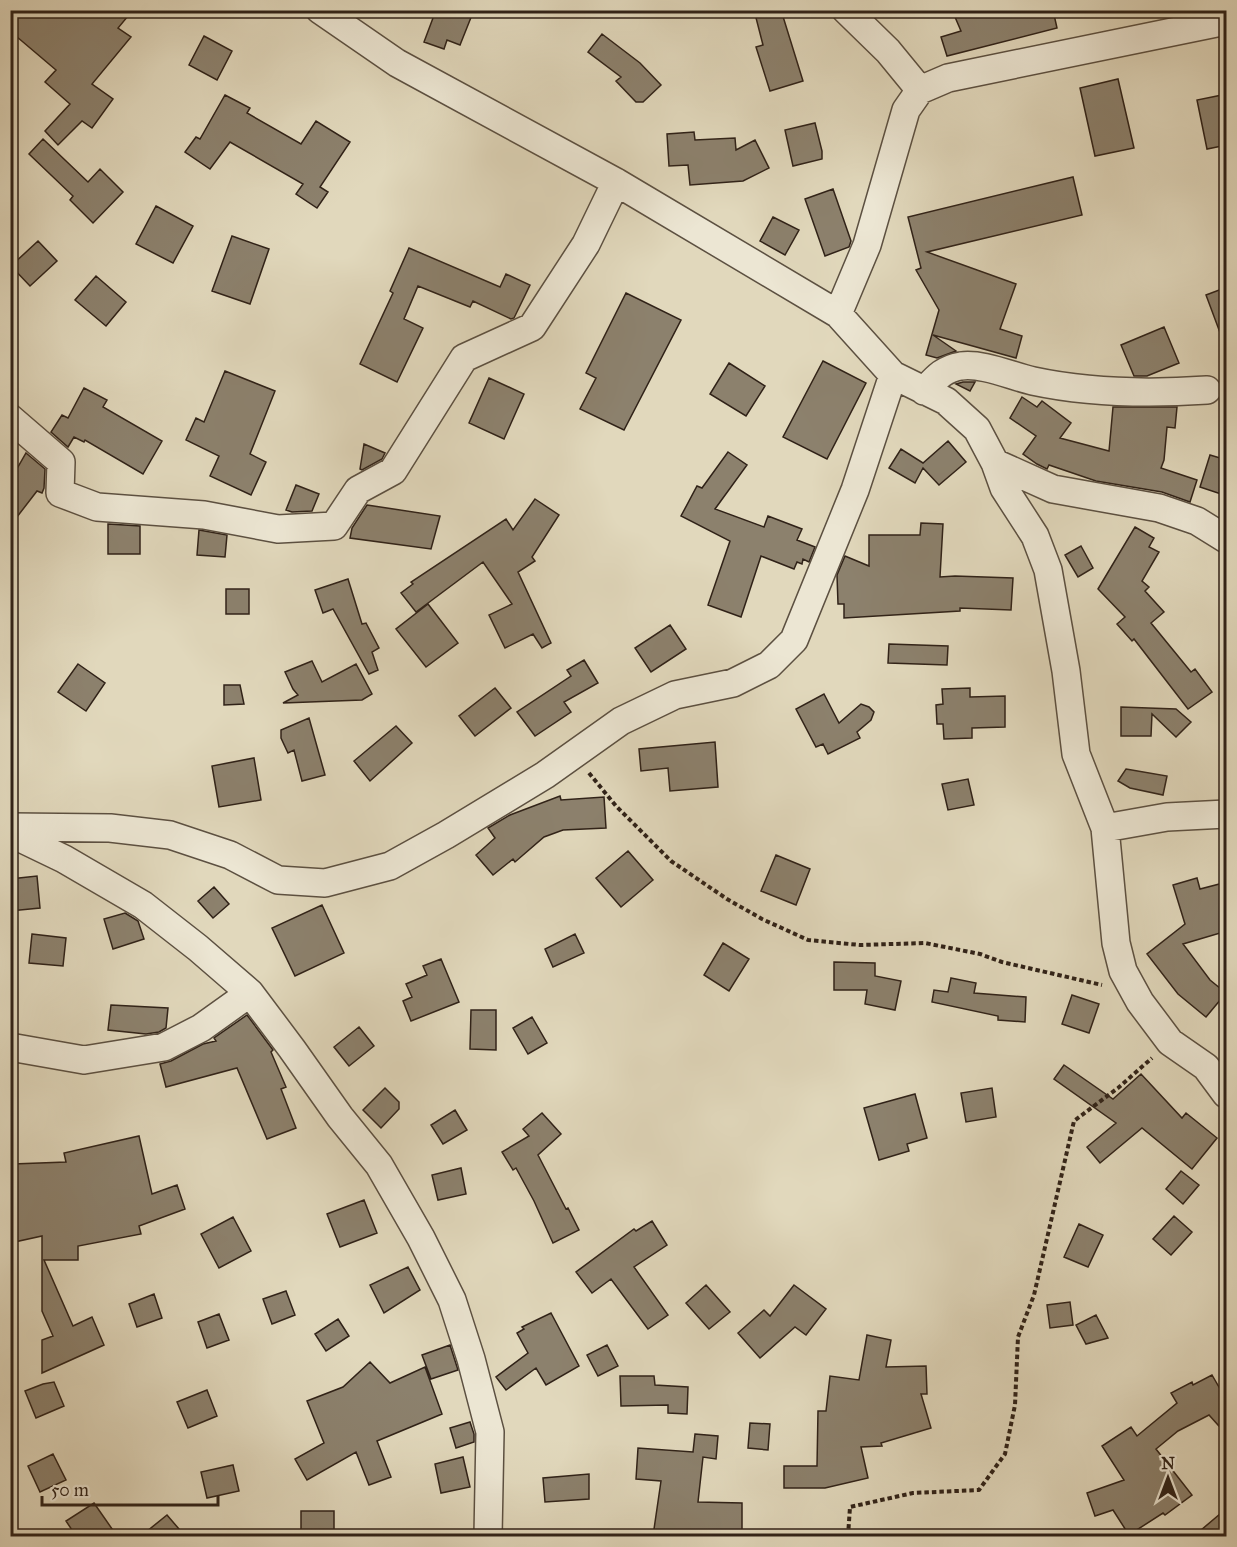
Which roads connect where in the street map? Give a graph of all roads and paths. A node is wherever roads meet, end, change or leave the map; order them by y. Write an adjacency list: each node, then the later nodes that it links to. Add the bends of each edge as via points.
1 (320, 10): 5 (street, via 397,63)
2 (846, 10): 4 (street)
3 (1227, 21): 4 (street, via 948,78)
4 (920, 90): 6 (street, via 906,110 867,245)
5 (616, 182): 6 (street); 10 (street, via 586,244 532,327 464,358 393,471 358,490 334,526 278,529 204,515 98,507 60,494 61,462)
6 (838, 314): 7 (street)
7 (893, 375): 9 (street); 13 (street, via 855,490 794,640 769,665 733,683 675,695 621,721)
8 (1207, 390): 9 (street, via 1157,394 1082,388 963,366 943,371)
9 (924, 391): 11 (street, via 946,401 977,429)
10 (10, 418)
11 (995, 464): 12 (street, via 1053,489 1159,507 1197,521); 16 (street, via 1004,488 1035,536 1048,570 1076,754)
12 (1227, 539)
13 (577, 753): 15 (street, via 390,866 325,883 278,880 230,855 170,836 110,828); 19 (path, via 616,806 671,861 762,919 808,940 860,945 925,943 1121,989)
14 (1227, 814): 16 (street, via 1167,817)
15 (10, 827)
16 (1105, 828): 19 (street, via 1116,943 1123,971)
17 (10, 833): 18 (street, via 64,859 142,905)
18 (250, 993): 21 (street, via 201,1028 164,1047 84,1060); 23 (street, via 379,1165 452,1300 490,1432)
19 (1140, 1002): 20 (street)
20 (1170, 1042): 22 (street, via 1206,1067); 24 (path, via 1074,1121 1034,1295 1018,1337 1015,1405 1005,1454 979,1490 913,1493 850,1507)
21 (10, 1047)
22 (1227, 1094)
23 (488, 1536)
24 (848, 1536)

